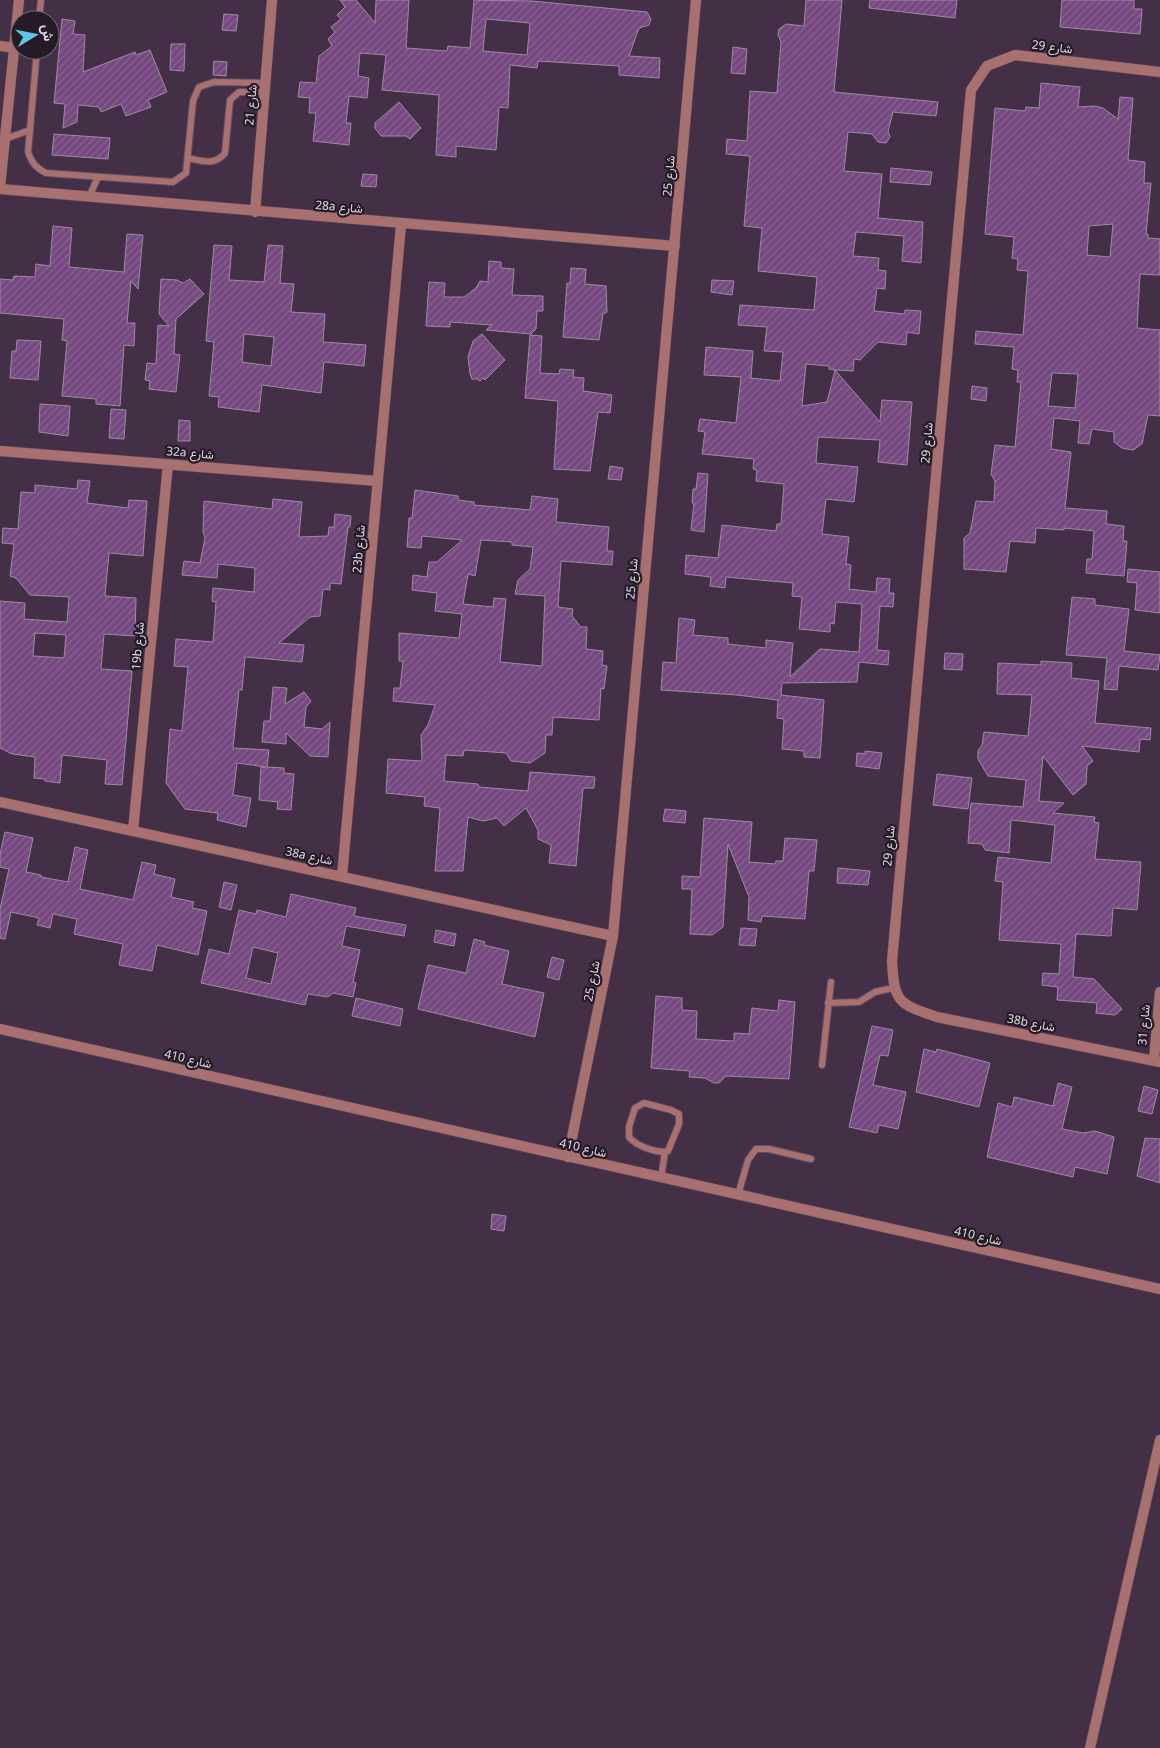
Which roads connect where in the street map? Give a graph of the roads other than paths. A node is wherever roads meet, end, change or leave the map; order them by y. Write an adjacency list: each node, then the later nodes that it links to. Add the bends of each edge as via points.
1 (272, 0): 6 (street, شارع 21)
2 (696, 0): 15 (street, شارع 25)
3 (14, 60): 8 (street)
4 (36, 60): 7 (lane)
5 (1160, 72): 24 (street, شارع 29, via 1015,55 986,66 971,90 897,898)
6 (265, 88): 9 (lane, via 239,92 230,100 225,153 220,159 213,162); 9 (lane, via 214,82 199,87 193,101); 13 (street, شارع 21)
7 (30, 130): 8 (lane); 10 (lane, via 28,152 38,168 46,173)
8 (5, 140): 11 (street)
9 (188, 158): 10 (lane, via 186,173 173,182)
10 (98, 177): 12 (lane)
11 (0, 188): 12 (street, 28a شارع)
12 (89, 197): 13 (street, 28a شارع)
13 (255, 212): 14 (street, 28a شارع)
14 (401, 225): 15 (street, 28a شارع); 18 (street, 23b شارع)
15 (675, 246): 22 (street, شارع 25)
16 (0, 451): 17 (street, 32a شارع)
17 (168, 464): 18 (street, 32a شارع); 20 (street, 19b شارع)
18 (378, 481): 21 (street, 23b شارع)
19 (0, 802): 20 (street, 38a شارع)
20 (133, 831): 21 (street, 38a شارع)
21 (342, 876): 22 (street, 38a شارع)
22 (613, 936): 32 (street, شارع 25)
23 (831, 982): 27 (lane)
24 (893, 988): 26 (street, شارع 29); 27 (lane, via 876,992 859,1002)
25 (1160, 992): 29 (street, شارع 31)
26 (900, 1000): 29 (street, 38b شارع, via 937,1017)
27 (828, 1002): 30 (lane)
28 (0, 1030): 32 (street, شارع 410)
29 (1157, 1061)
30 (822, 1065)
31 (665, 1152): 31 (lane, via 671,1148 679,1114 639,1104 633,1112 629,1137 637,1144); 34 (lane)
32 (568, 1157): 34 (street, شارع 410)
33 (811, 1159): 35 (lane, via 769,1149 756,1150 748,1160)
34 (661, 1178): 35 (street, شارع 410)
35 (738, 1195): 36 (street, شارع 410)
36 (1160, 1289)
37 (1160, 1440): 38 (street)
38 (1090, 1748)

